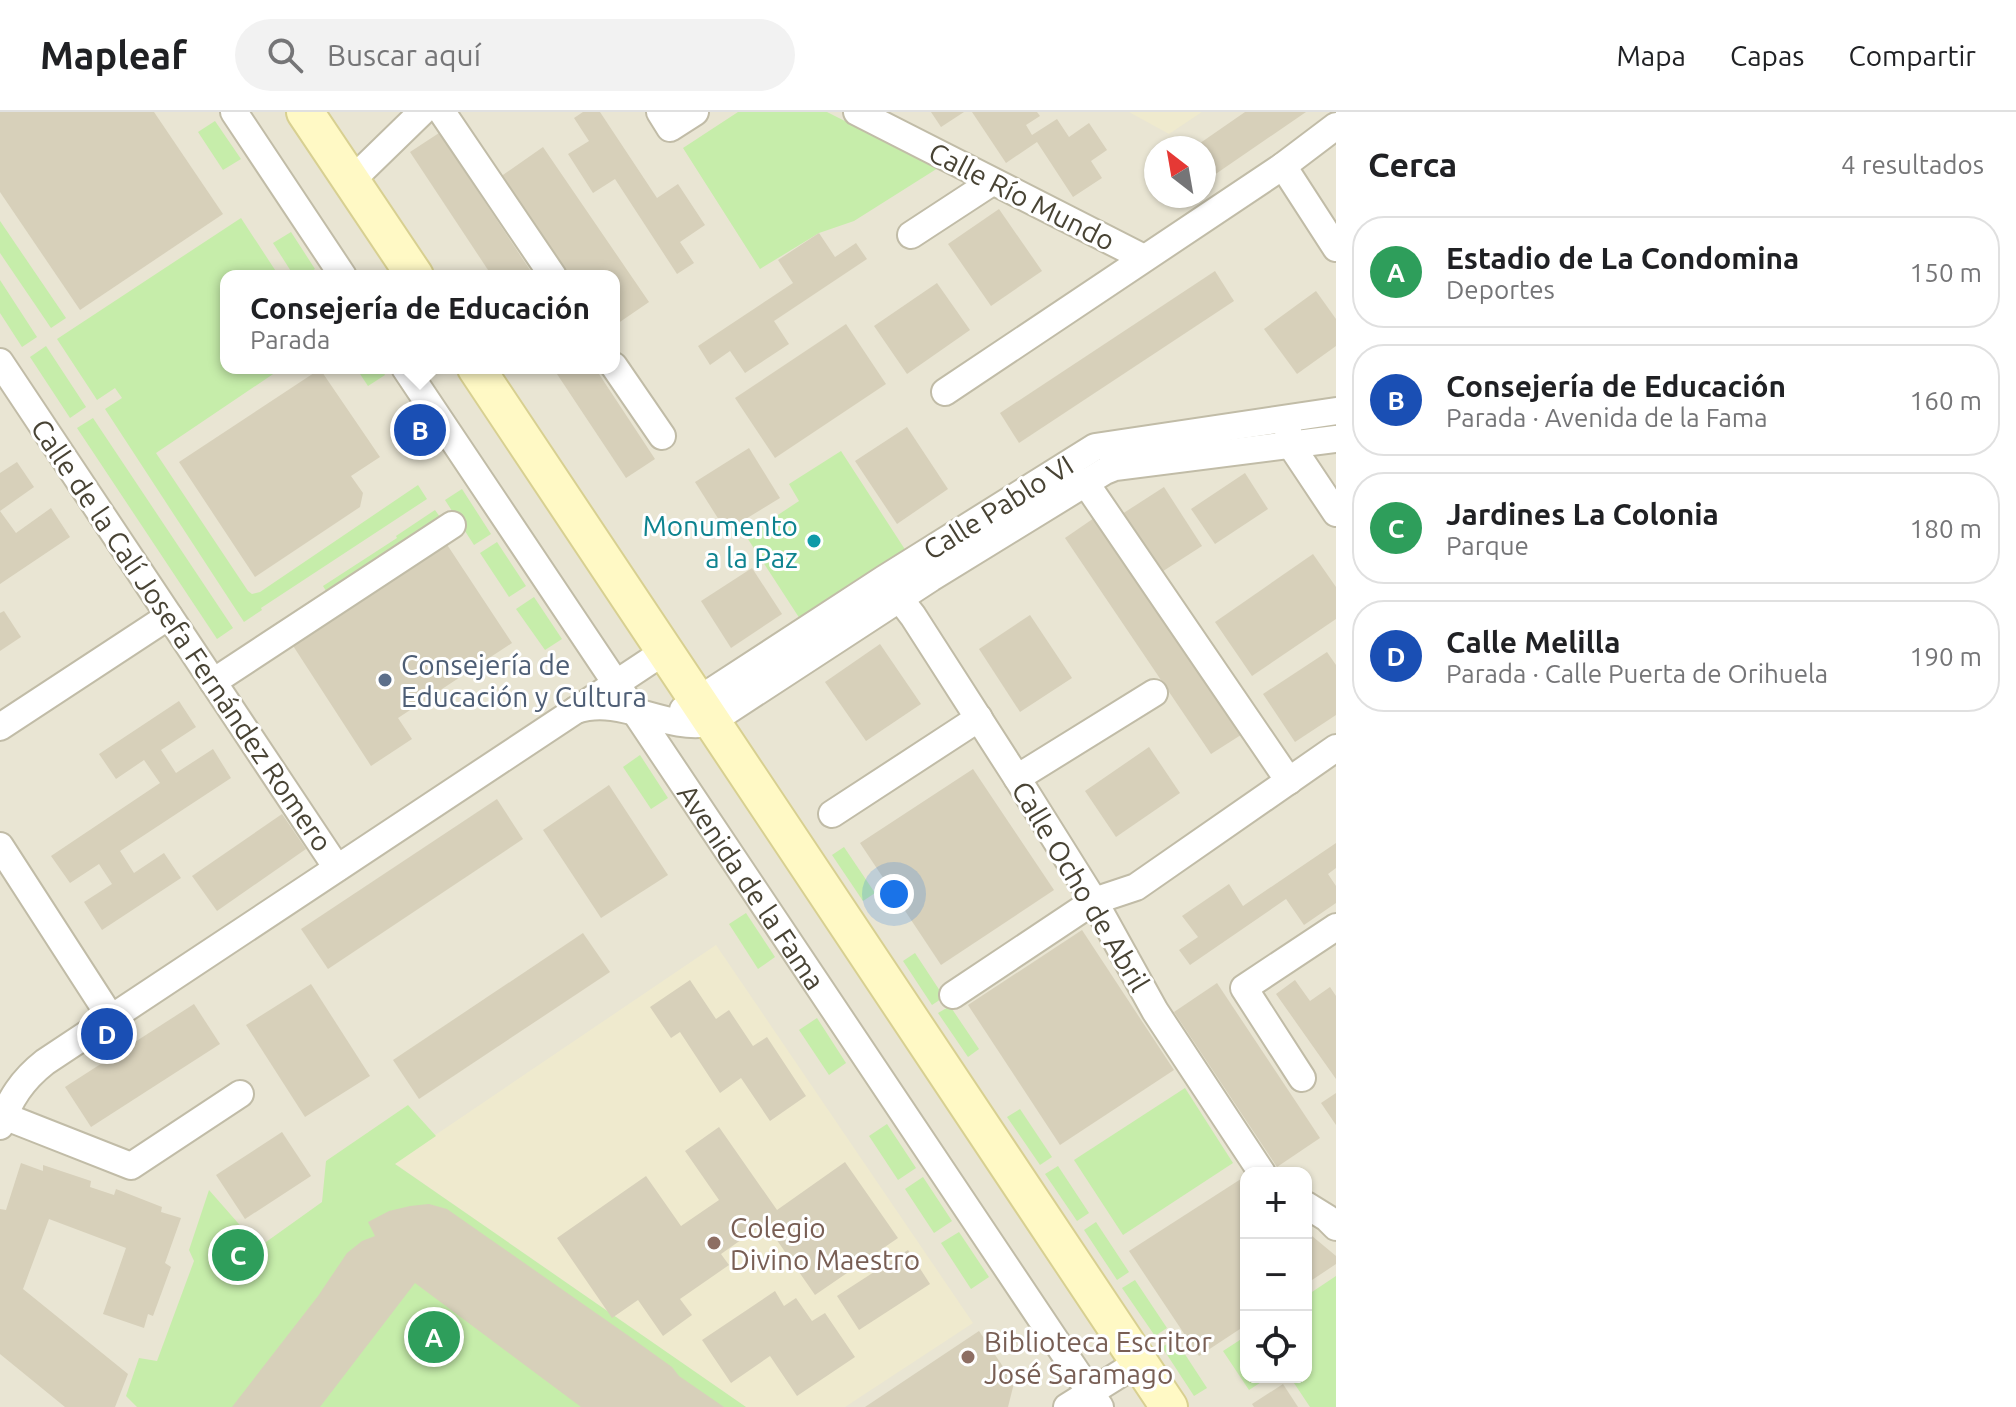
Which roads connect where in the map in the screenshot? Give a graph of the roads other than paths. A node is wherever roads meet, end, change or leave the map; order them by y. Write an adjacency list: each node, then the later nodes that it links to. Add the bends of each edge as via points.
1 (234, 112): 15 (street)
2 (305, 112): 10 (main road)
3 (422, 112): 10 (street)
4 (442, 112): 17 (street)
5 (660, 112): 6 (street, via 670,128)
6 (695, 112)
7 (857, 112): 11 (street, Calle Río Mundo)
8 (1336, 126): 9 (street)
9 (1283, 166): 13 (street); 14 (street)
10 (351, 181): 16 (main road)
11 (992, 182): 12 (street); 14 (street, Calle Río Mundo)
12 (911, 235)
13 (1336, 248)
14 (1144, 258): 22 (street)
15 (339, 270)
16 (411, 270)
17 (549, 270)
18 (409, 374): 35 (street, Avenida de la Fama)
19 (480, 374): 33 (main road, Avenida de la Fama)
20 (619, 374): 25 (street)
21 (4, 377): 32 (street, Calle de la Calí Josefa Fernández Romero)
22 (945, 392)
23 (1336, 411): 24 (street, Calle Pablo VI)
24 (1286, 418): 27 (street); 31 (street, Calle Pablo VI, via 1095,447)
25 (662, 436)
26 (1336, 439): 27 (street, Calle Pablo VI)
27 (1290, 444): 28 (street, Calle Pablo VI, via 1115,467); 29 (street)
28 (1085, 482): 31 (street, Calle Pablo VI); 45 (street)
29 (1336, 513)
30 (452, 525): 34 (street)
31 (892, 589): 39 (street, Calle Pablo VI); 40 (street, Calle Ocho de Abril)
32 (169, 616): 34 (street, Calle de la Calí Josefa Fernández Romero); 41 (street)
33 (665, 651): 35 (street); 39 (main road, Avenida de la Fama)
34 (213, 682): 48 (street, Calle de la Calí Josefa Fernández Romero)
35 (615, 683): 37 (street); 38 (street, Avenida de la Fama)
36 (1154, 693): 44 (street)
37 (576, 710): 38 (street, Calle Pablo VI, via 598,705); 48 (street)
38 (635, 712): 39 (street, Calle Pablo VI); 43 (street, Avenida de la Fama)
39 (695, 714): 43 (street, via 668,733 667,751); 57 (main road, Avenida de la Fama)
40 (979, 718): 44 (street, Calle Ocho de Abril); 46 (street)
41 (0, 727)
42 (1336, 748): 45 (street)
43 (675, 772): 58 (street, Avenida de la Fama)
44 (1017, 778): 49 (street, Calle Ocho de Abril)
45 (1289, 781): 49 (street, via 1136,887)
46 (832, 814)
47 (4, 861): 52 (street)
48 (337, 868): 52 (street)
49 (1094, 901): 51 (street); 56 (street, Calle Ocho de Abril, via 1155,1011)
50 (1336, 927): 53 (street, via 1244,988)
51 (953, 995)
52 (111, 1018): 55 (street, via 29,1076)
53 (1302, 1078)
54 (240, 1094): 55 (street, via 131,1166)
55 (2, 1121)
56 (1258, 1167)
57 (1139, 1362): 58 (street); 60 (main road, Avenida de la Fama)
58 (1095, 1400): 59 (street)
59 (1067, 1407)
60 (1169, 1407)

